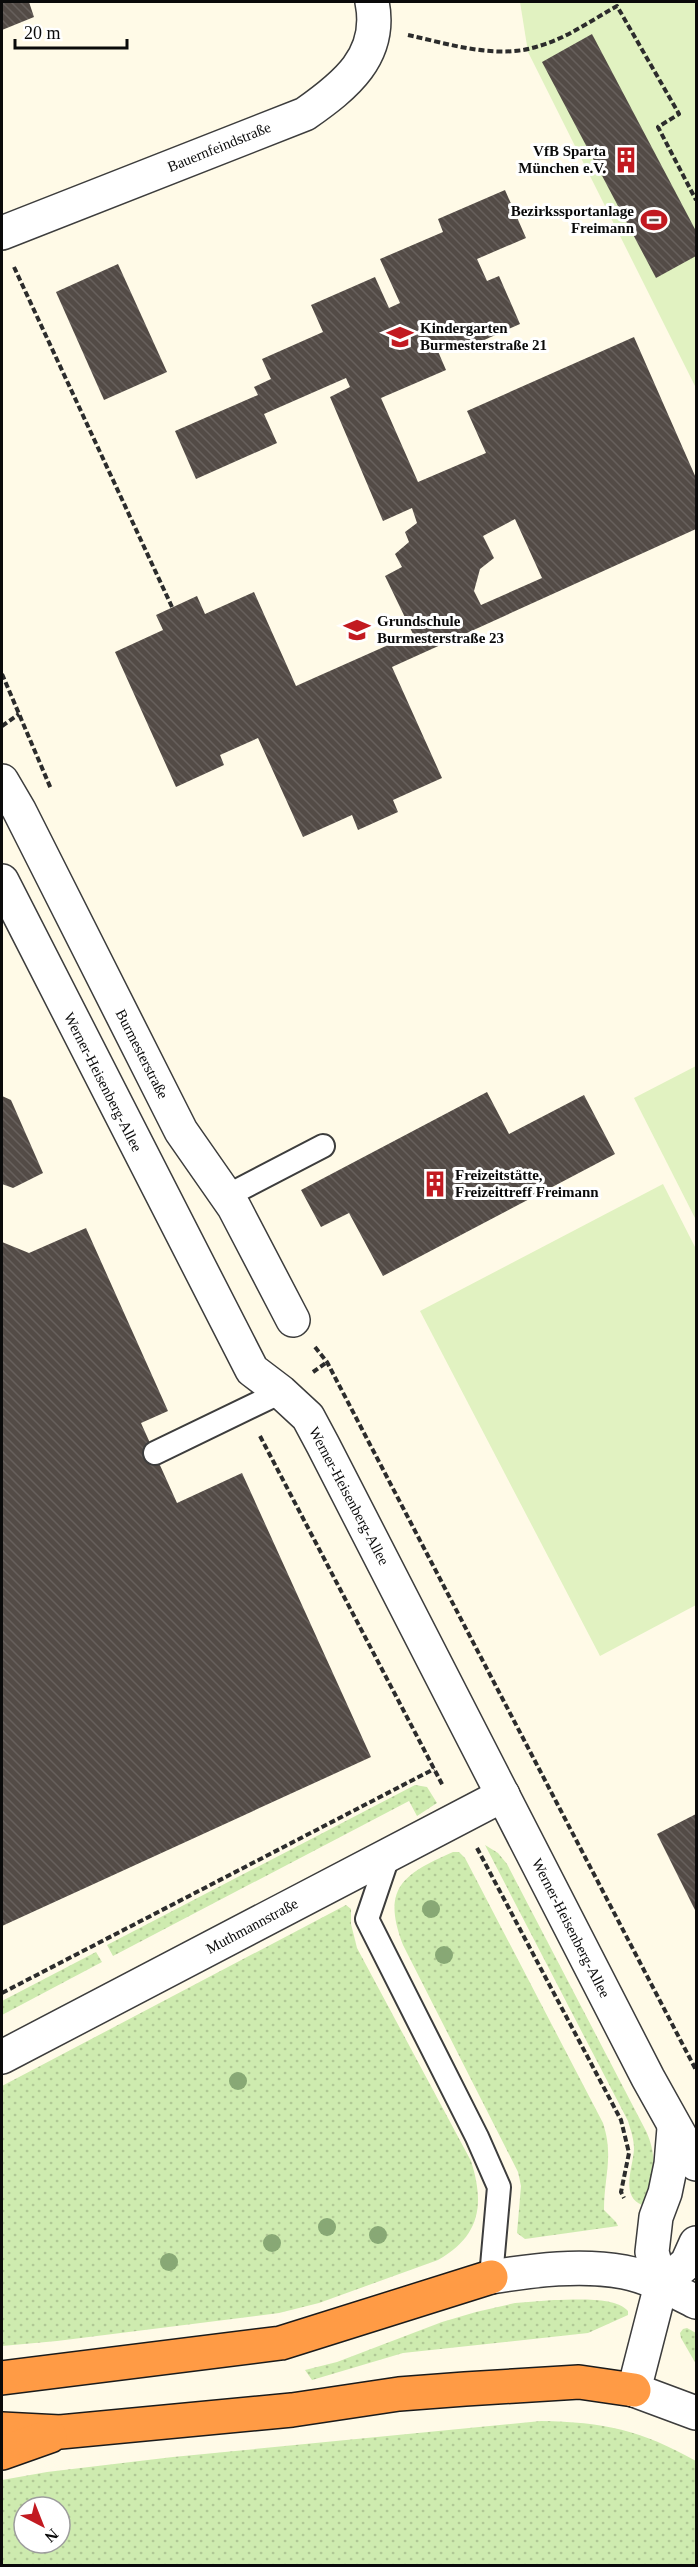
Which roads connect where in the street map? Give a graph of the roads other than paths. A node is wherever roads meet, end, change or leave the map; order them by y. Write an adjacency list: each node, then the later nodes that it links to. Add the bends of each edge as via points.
1 (373, 15): 2 (street, Bauernfeindstraße, via 363,63 337,92 305,114)
2 (6, 246)
3 (2, 781): 6 (street, Burmesterstraße, via 181,1131)
4 (2, 881): 8 (street, Werner-Heisenberg-Allee, via 252,1370)
5 (323, 1146): 6 (lane)
6 (227, 1196): 7 (street, Burmesterstraße)
7 (293, 1320)
8 (281, 1392): 9 (lane); 10 (street, Werner-Heisenberg-Allee, via 308,1417)
9 (155, 1453)
10 (502, 1795): 11 (street, Muthmannstraße); 13 (street, Werner-Heisenberg-Allee)
11 (389, 1854): 12 (street, Muthmannstraße); 16 (lane, via 367,1919 499,2187)
12 (2, 2057)
13 (674, 2128): 14 (street, Werner-Heisenberg-Allee); 17 (street, via 669,2174 656,2217 652,2252)
14 (696, 2164)
15 (696, 2243): 17 (street, via 687,2263)
16 (491, 2277): 17 (street, via 592,2269 625,2272); 19 (highway, via 281,2343)
17 (661, 2285): 18 (street); 20 (street)
18 (696, 2302)
19 (2, 2378)
20 (634, 2390): 21 (street); 23 (highway, via 579,2382 465,2388 292,2410)
21 (696, 2413)
22 (2, 2428): 23 (highway)
23 (60, 2432): 24 (highway)
24 (2, 2453)

